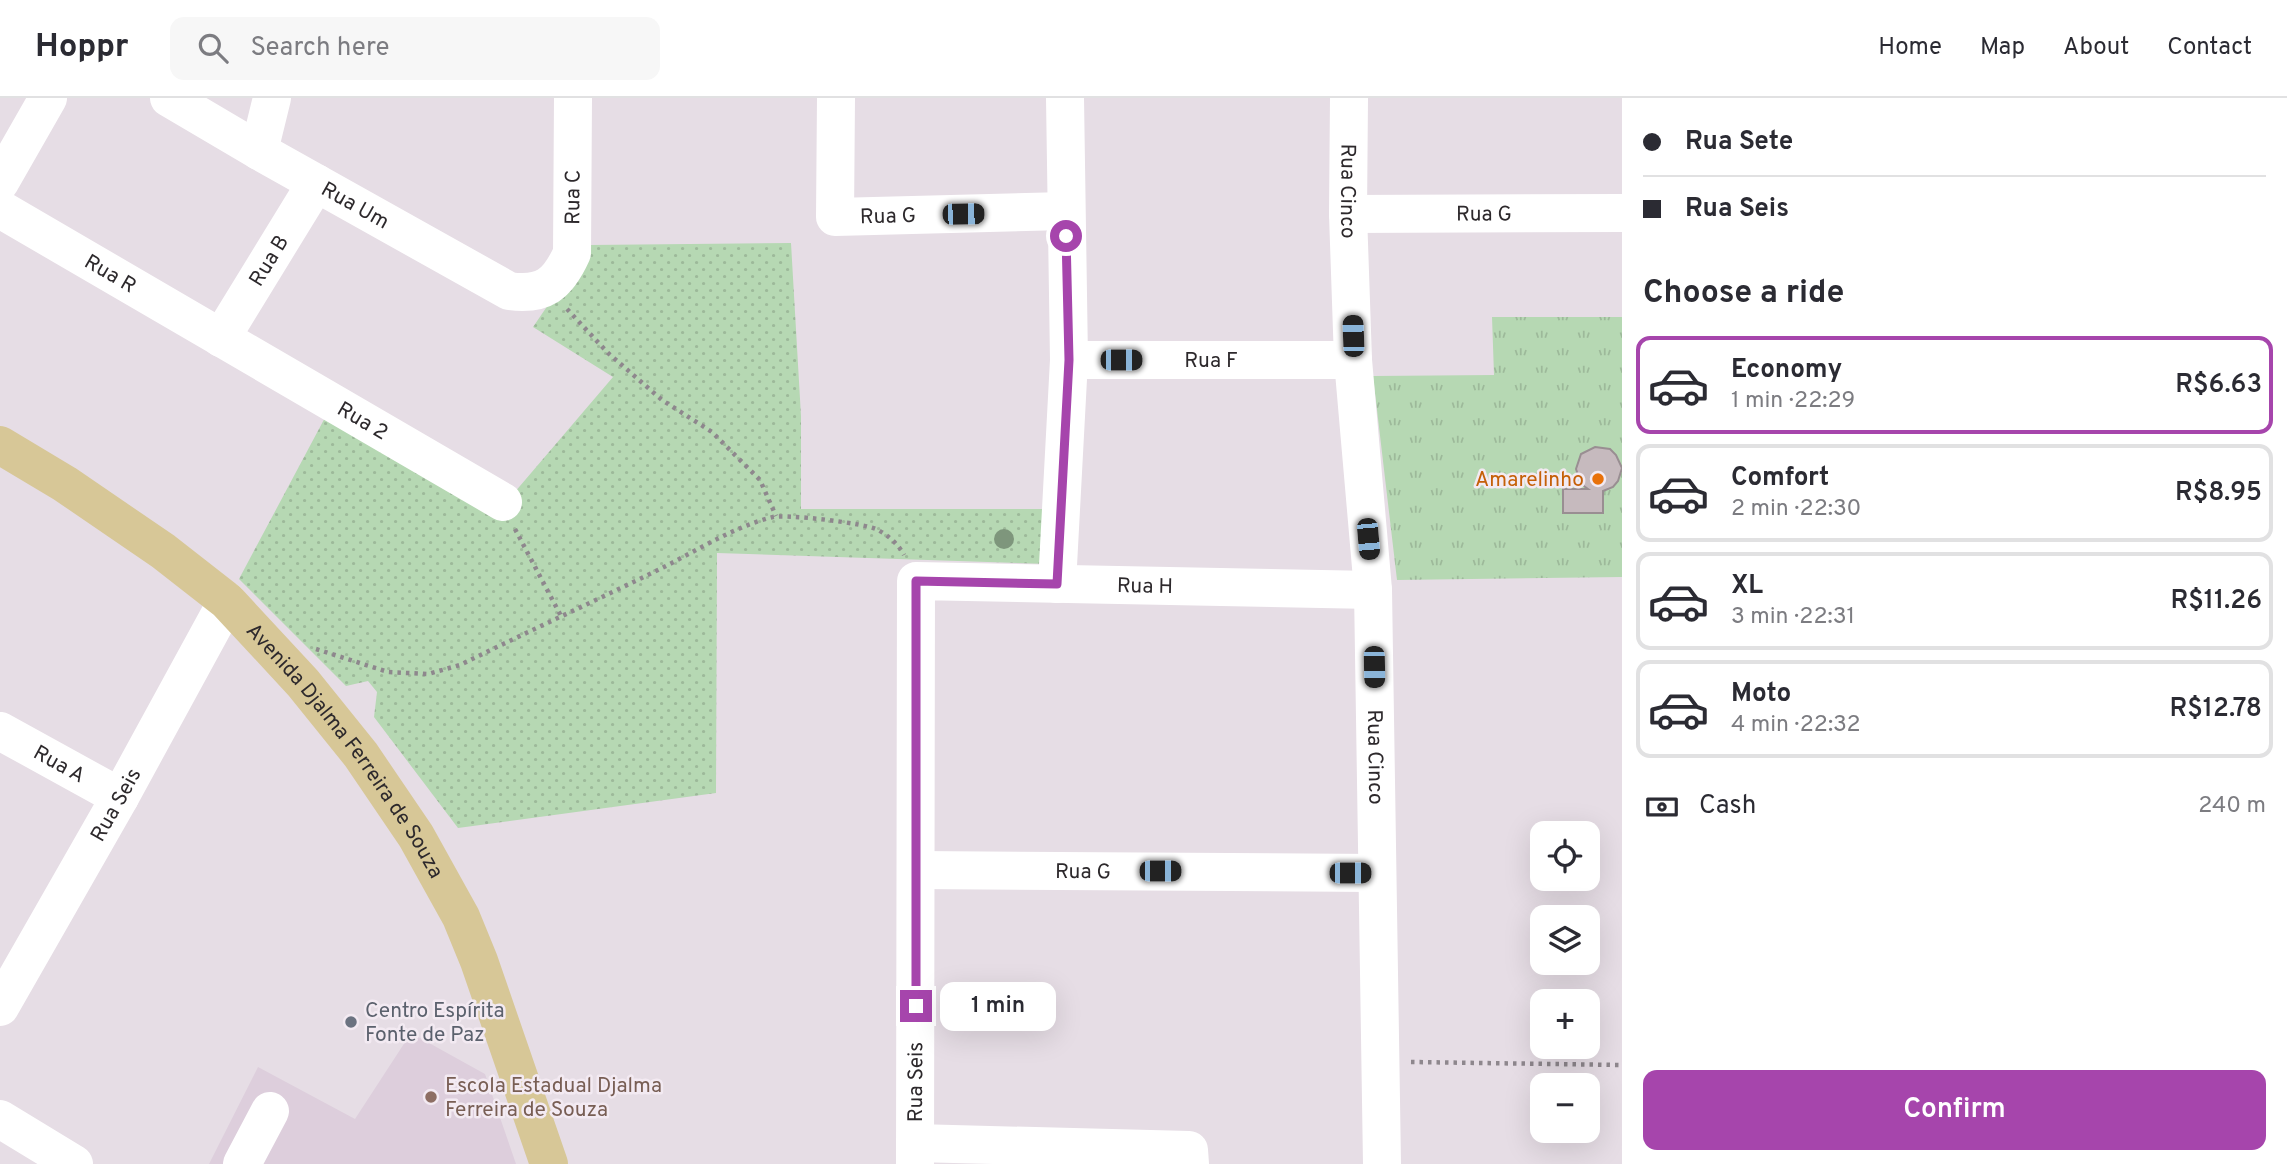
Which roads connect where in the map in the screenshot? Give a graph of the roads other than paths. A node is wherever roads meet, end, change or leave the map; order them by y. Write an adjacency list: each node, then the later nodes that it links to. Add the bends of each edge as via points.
1 (48, 98): 9 (street)
2 (169, 98): 8 (street, Rua Um)
3 (271, 98): 8 (street)
4 (573, 98): 15 (street, Rua C, via 572,253 564,273)
5 (836, 98): 12 (street, Rua G, via 835,217)
6 (1065, 98): 12 (street)
7 (1349, 98): 14 (street, Rua Cinco)
8 (259, 151): 10 (street, Rua Um)
9 (0, 182)
10 (316, 183): 15 (street, Rua Um, via 509,291); 16 (street, Rua B)
11 (0, 209): 16 (street, Rua R)
12 (1065, 211): 17 (street)
13 (1622, 213): 14 (street, Rua G)
14 (1348, 214): 18 (street, Rua Cinco)
15 (548, 288)
16 (221, 338): 20 (street, Rua 2)
17 (1069, 360): 18 (street, Rua F); 22 (street)
18 (1353, 360): 23 (street, Rua Cinco)
19 (0, 445): 24 (main road, Avenida Djalma Ferreira de Souza, via 163,551)
20 (503, 502)
21 (916, 581): 22 (street, Rua H); 27 (street, Rua Seis)
22 (1057, 584): 23 (street, Rua H)
23 (1373, 590): 28 (street, Rua Cinco)
24 (227, 601): 26 (street, Rua Seis); 35 (main road, Avenida Djalma Ferreira de Souza, via 303,683 361,755 440,877 480,961)
25 (0, 732): 26 (street, Rua A)
26 (120, 797): 29 (street, Rua Seis)
27 (917, 870): 28 (street, Rua G); 32 (street, Rua Seis)
28 (1377, 873): 37 (street, Rua Cinco)
29 (0, 1007)
30 (270, 1111): 34 (street)
31 (0, 1119): 33 (street)
32 (915, 1154): 36 (street, via 1189,1150)
33 (74, 1164)
34 (242, 1164)
35 (550, 1164)
36 (1189, 1164)
37 (1382, 1164)

